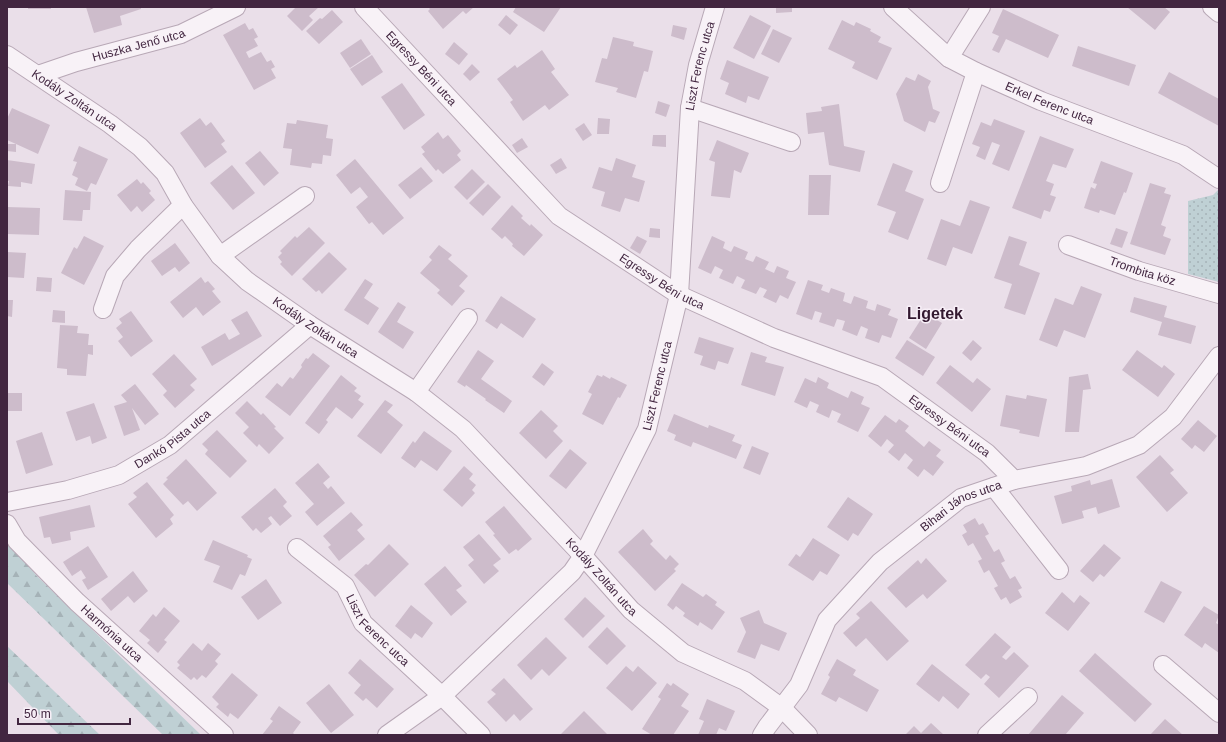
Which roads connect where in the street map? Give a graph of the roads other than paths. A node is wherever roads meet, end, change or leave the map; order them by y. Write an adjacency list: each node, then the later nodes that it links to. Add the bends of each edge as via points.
1 (236, 7): 11 (street, Huszka Jenő utca, via 181,34 76,62)
2 (364, 7): 20 (street, Egressy Béni utca, via 559,216)
3 (715, 7): 12 (street, Liszt Ferenc utca, via 698,65)
4 (893, 7): 9 (street, Erkel Ferenc utca)
5 (981, 7): 9 (street)
6 (1212, 7): 7 (street)
7 (1219, 13)
8 (7, 55): 11 (street, Kodály Zoltán utca)
9 (949, 58): 10 (street, Erkel Ferenc utca)
10 (976, 72): 14 (street, Erkel Ferenc utca, via 1041,101 1183,155); 15 (street)
11 (38, 75): 17 (street, Kodály Zoltán utca, via 140,147 165,173)
12 (690, 108): 13 (street); 20 (street, Liszt Ferenc utca)
13 (791, 142)
14 (1219, 179)
15 (940, 182)
16 (305, 196): 19 (street)
17 (183, 205): 19 (street, Kodály Zoltán utca); 22 (street, via 138,249 116,276)
18 (1068, 245): 21 (street, Trombita köz, via 1139,271)
19 (220, 256): 24 (street, Kodály Zoltán utca, via 247,281)
20 (679, 294): 27 (street, Egressy Béni utca, via 774,338 882,377 987,453); 32 (street, Liszt Ferenc utca, via 646,429)
21 (1219, 294)
22 (103, 308)
23 (468, 318): 26 (street)
24 (310, 325): 26 (street, Kodály Zoltán utca); 29 (street, Dankó Pista utca, via 170,445 119,475 68,490)
25 (1219, 356): 27 (street, Bihari János utca, via 1173,416 1139,445 1086,466)
26 (416, 392): 32 (street, Kodály Zoltán utca, via 463,429)
27 (1014, 480): 28 (street, Bihari János utca)
28 (994, 487): 33 (street); 37 (street, Bihari János utca, via 961,498 880,562 827,620 799,685)
29 (7, 502)
30 (7, 524): 39 (street, Harmónia utca, via 17,540 77,602)
31 (297, 548): 35 (street, Liszt Ferenc utca, via 345,586 363,623)
32 (584, 556): 35 (street, Liszt Ferenc utca, via 572,572); 37 (street, Kodály Zoltán utca, via 631,610 683,653 745,681)
33 (1059, 570)
34 (1163, 665): 38 (street)
35 (442, 696): 40 (street, Liszt Ferenc utca); 41 (street, Liszt Ferenc utca)
36 (1028, 697): 44 (street)
37 (782, 708): 42 (street, Bihari János utca); 43 (street, Kodály Zoltán utca)
38 (1219, 713)
39 (224, 735)
40 (387, 735)
41 (481, 735)
42 (762, 735)
43 (808, 735)
44 (987, 735)

